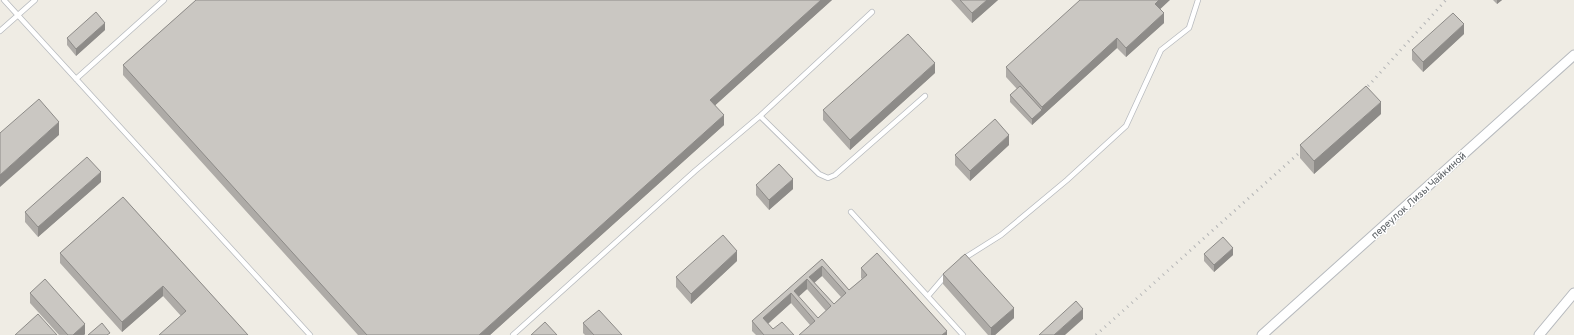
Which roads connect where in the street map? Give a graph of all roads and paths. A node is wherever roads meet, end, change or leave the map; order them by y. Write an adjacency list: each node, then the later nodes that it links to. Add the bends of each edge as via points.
1 (4, 0): 6 (lane)
2 (35, 0): 6 (lane)
3 (164, 0): 9 (lane)
4 (1198, 0): 13 (lane, via 1189,28 1161,50 1126,126 1002,235)
5 (872, 12): 11 (lane)
6 (18, 15): 7 (lane); 9 (lane)
7 (0, 31)
8 (1574, 55): 20 (street, переулок Лизы Чайкиной)
9 (76, 79): 17 (lane)
10 (925, 96): 11 (lane, via 835,175 828,178 819,174)
11 (760, 116): 18 (lane)
12 (851, 212): 16 (lane)
13 (958, 261)
14 (948, 273): 16 (lane)
15 (1574, 293): 21 (street)
16 (928, 296): 19 (lane)
17 (310, 335)
18 (513, 335)
19 (963, 335)
20 (1262, 335)
21 (1539, 335)

